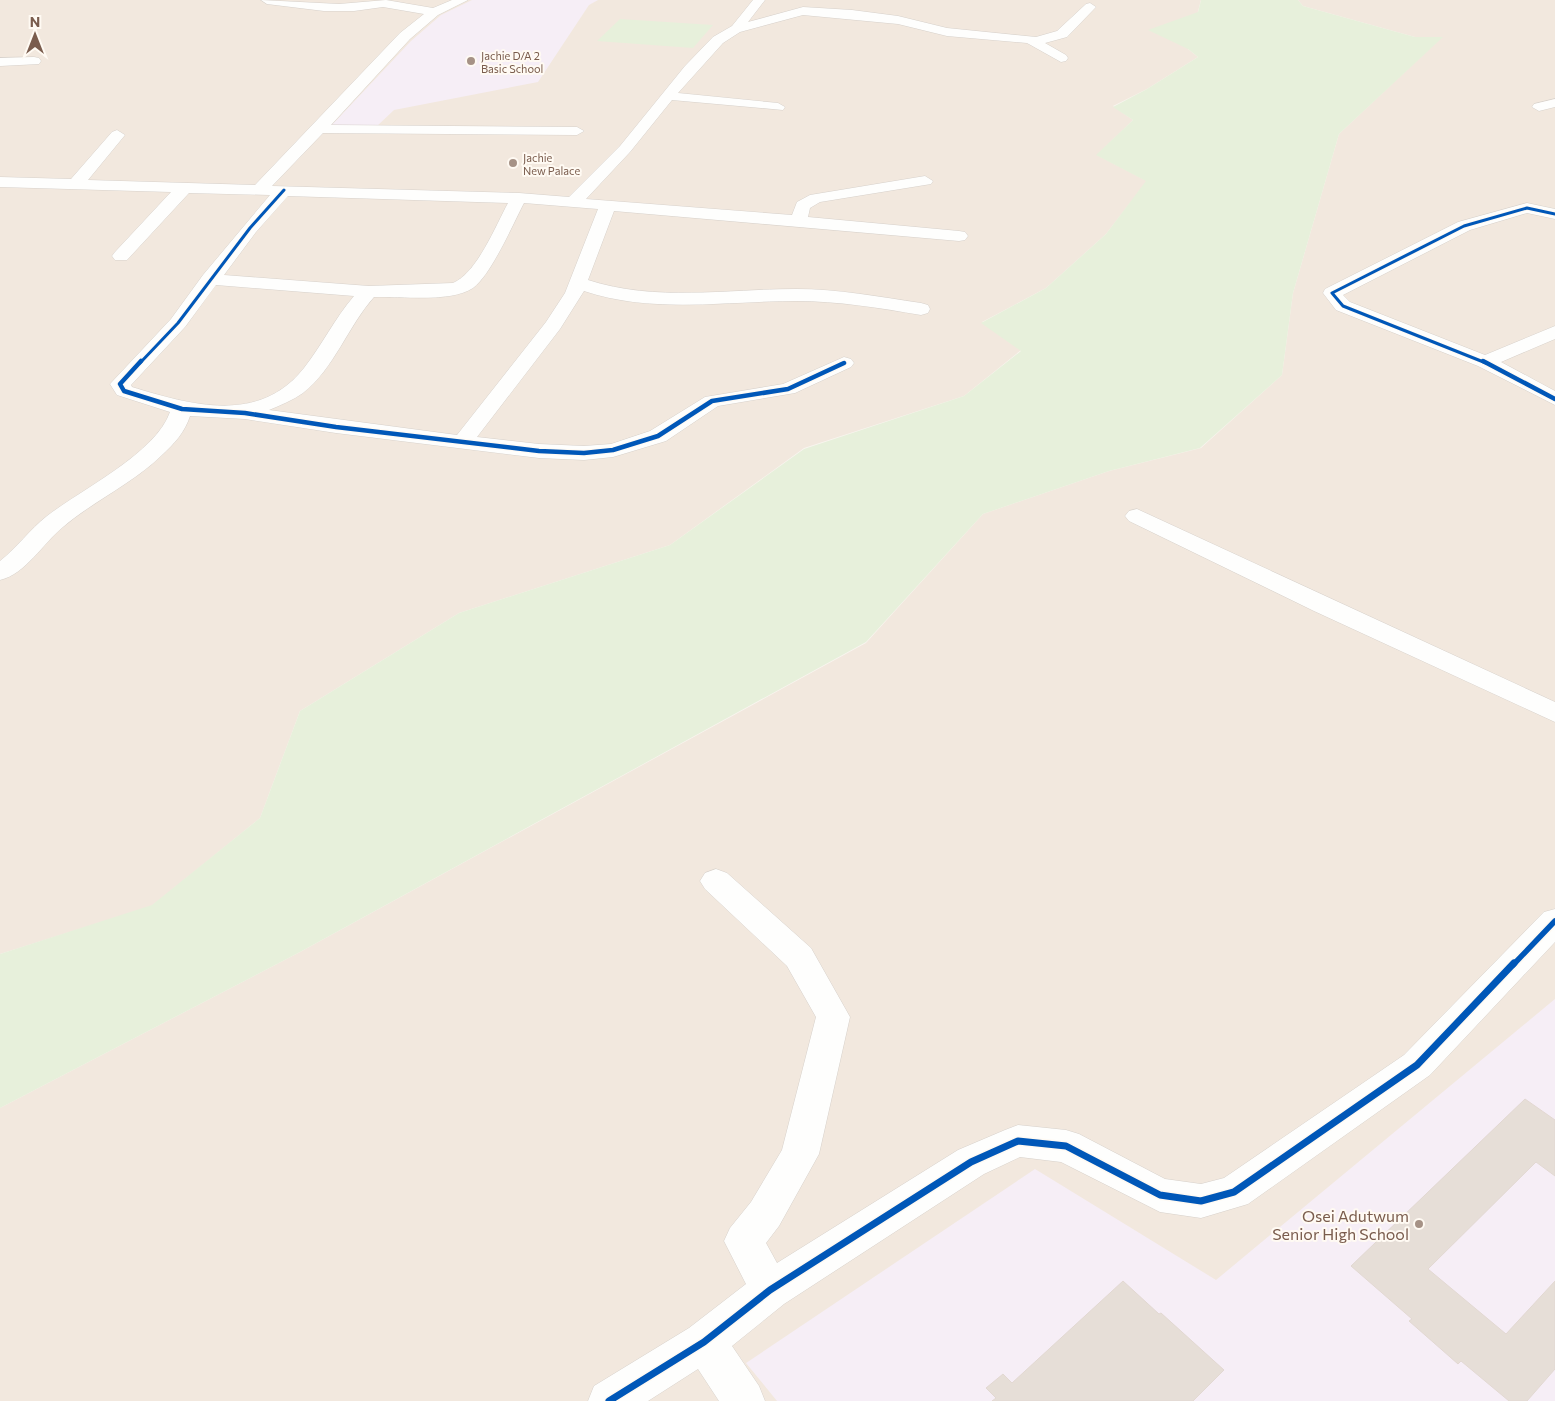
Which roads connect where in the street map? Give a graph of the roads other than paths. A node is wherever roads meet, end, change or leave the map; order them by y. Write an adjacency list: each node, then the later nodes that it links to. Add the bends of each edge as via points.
1 (267, 0): 4 (street, via 293,5 342,7)
2 (462, 0): 7 (street)
3 (760, 0): 9 (street)
4 (379, 2): 7 (street)
5 (872, 5): 8 (street)
6 (1090, 7): 10 (street, via 1062,34)
7 (434, 12): 18 (street, via 405,36)
8 (859, 15): 9 (street, via 803,11); 10 (street, via 947,32)
9 (736, 29): 14 (street, via 718,40)
10 (1036, 41): 11 (street)
11 (1061, 58)
12 (34, 61): 13 (street)
13 (0, 62)
14 (670, 96): 16 (street); 28 (street)
15 (1555, 102): 17 (street)
16 (778, 106)
17 (1539, 107)
18 (319, 130): 19 (street); 25 (street)
19 (576, 131)
20 (117, 135): 23 (street)
21 (925, 181): 31 (street, via 816,198 804,202 799,211)
22 (0, 182): 23 (street)
23 (76, 184): 24 (street)
24 (185, 187): 25 (street); 33 (street, via 171,206)
25 (260, 189): 26 (street)
26 (284, 190): 27 (street); 34 (street)
27 (519, 198): 28 (street); 36 (street, via 479,268 466,284 438,290)
28 (574, 202): 29 (street)
29 (608, 206): 31 (street); 35 (street)
30 (1555, 214): 39 (street, via 1527,208 1464,226 1332,293 1343,306)
31 (800, 221): 32 (street)
32 (959, 236)
33 (121, 256)
34 (209, 279): 36 (street); 42 (street, via 178,322 120,384 124,392)
35 (578, 283): 37 (street, via 600,292 673,300 796,295 859,298); 44 (street, via 553,325)
36 (369, 292): 43 (street, via 358,302 326,354 298,386)
37 (921, 309)
38 (1555, 332): 39 (street)
39 (1485, 362): 41 (street)
40 (844, 363): 44 (street, via 788,389 712,401 658,436 612,450 561,452)
41 (1555, 400)
42 (182, 409): 43 (street); 46 (street, via 176,427 153,452 54,522)
43 (245, 413): 44 (street)
44 (463, 441)
45 (1137, 516): 47 (street)
46 (0, 573)
47 (1555, 713)
48 (716, 881): 50 (street, via 799,957 833,1017 800,1154 765,1214 744,1241)
49 (1555, 921): 50 (street, via 1417,1065 1234,1192 1201,1201 1160,1196 1066,1146 1018,1140 971,1162)
50 (770, 1290): 51 (street)
51 (704, 1342): 52 (street); 53 (street)
52 (609, 1401)
53 (744, 1401)

